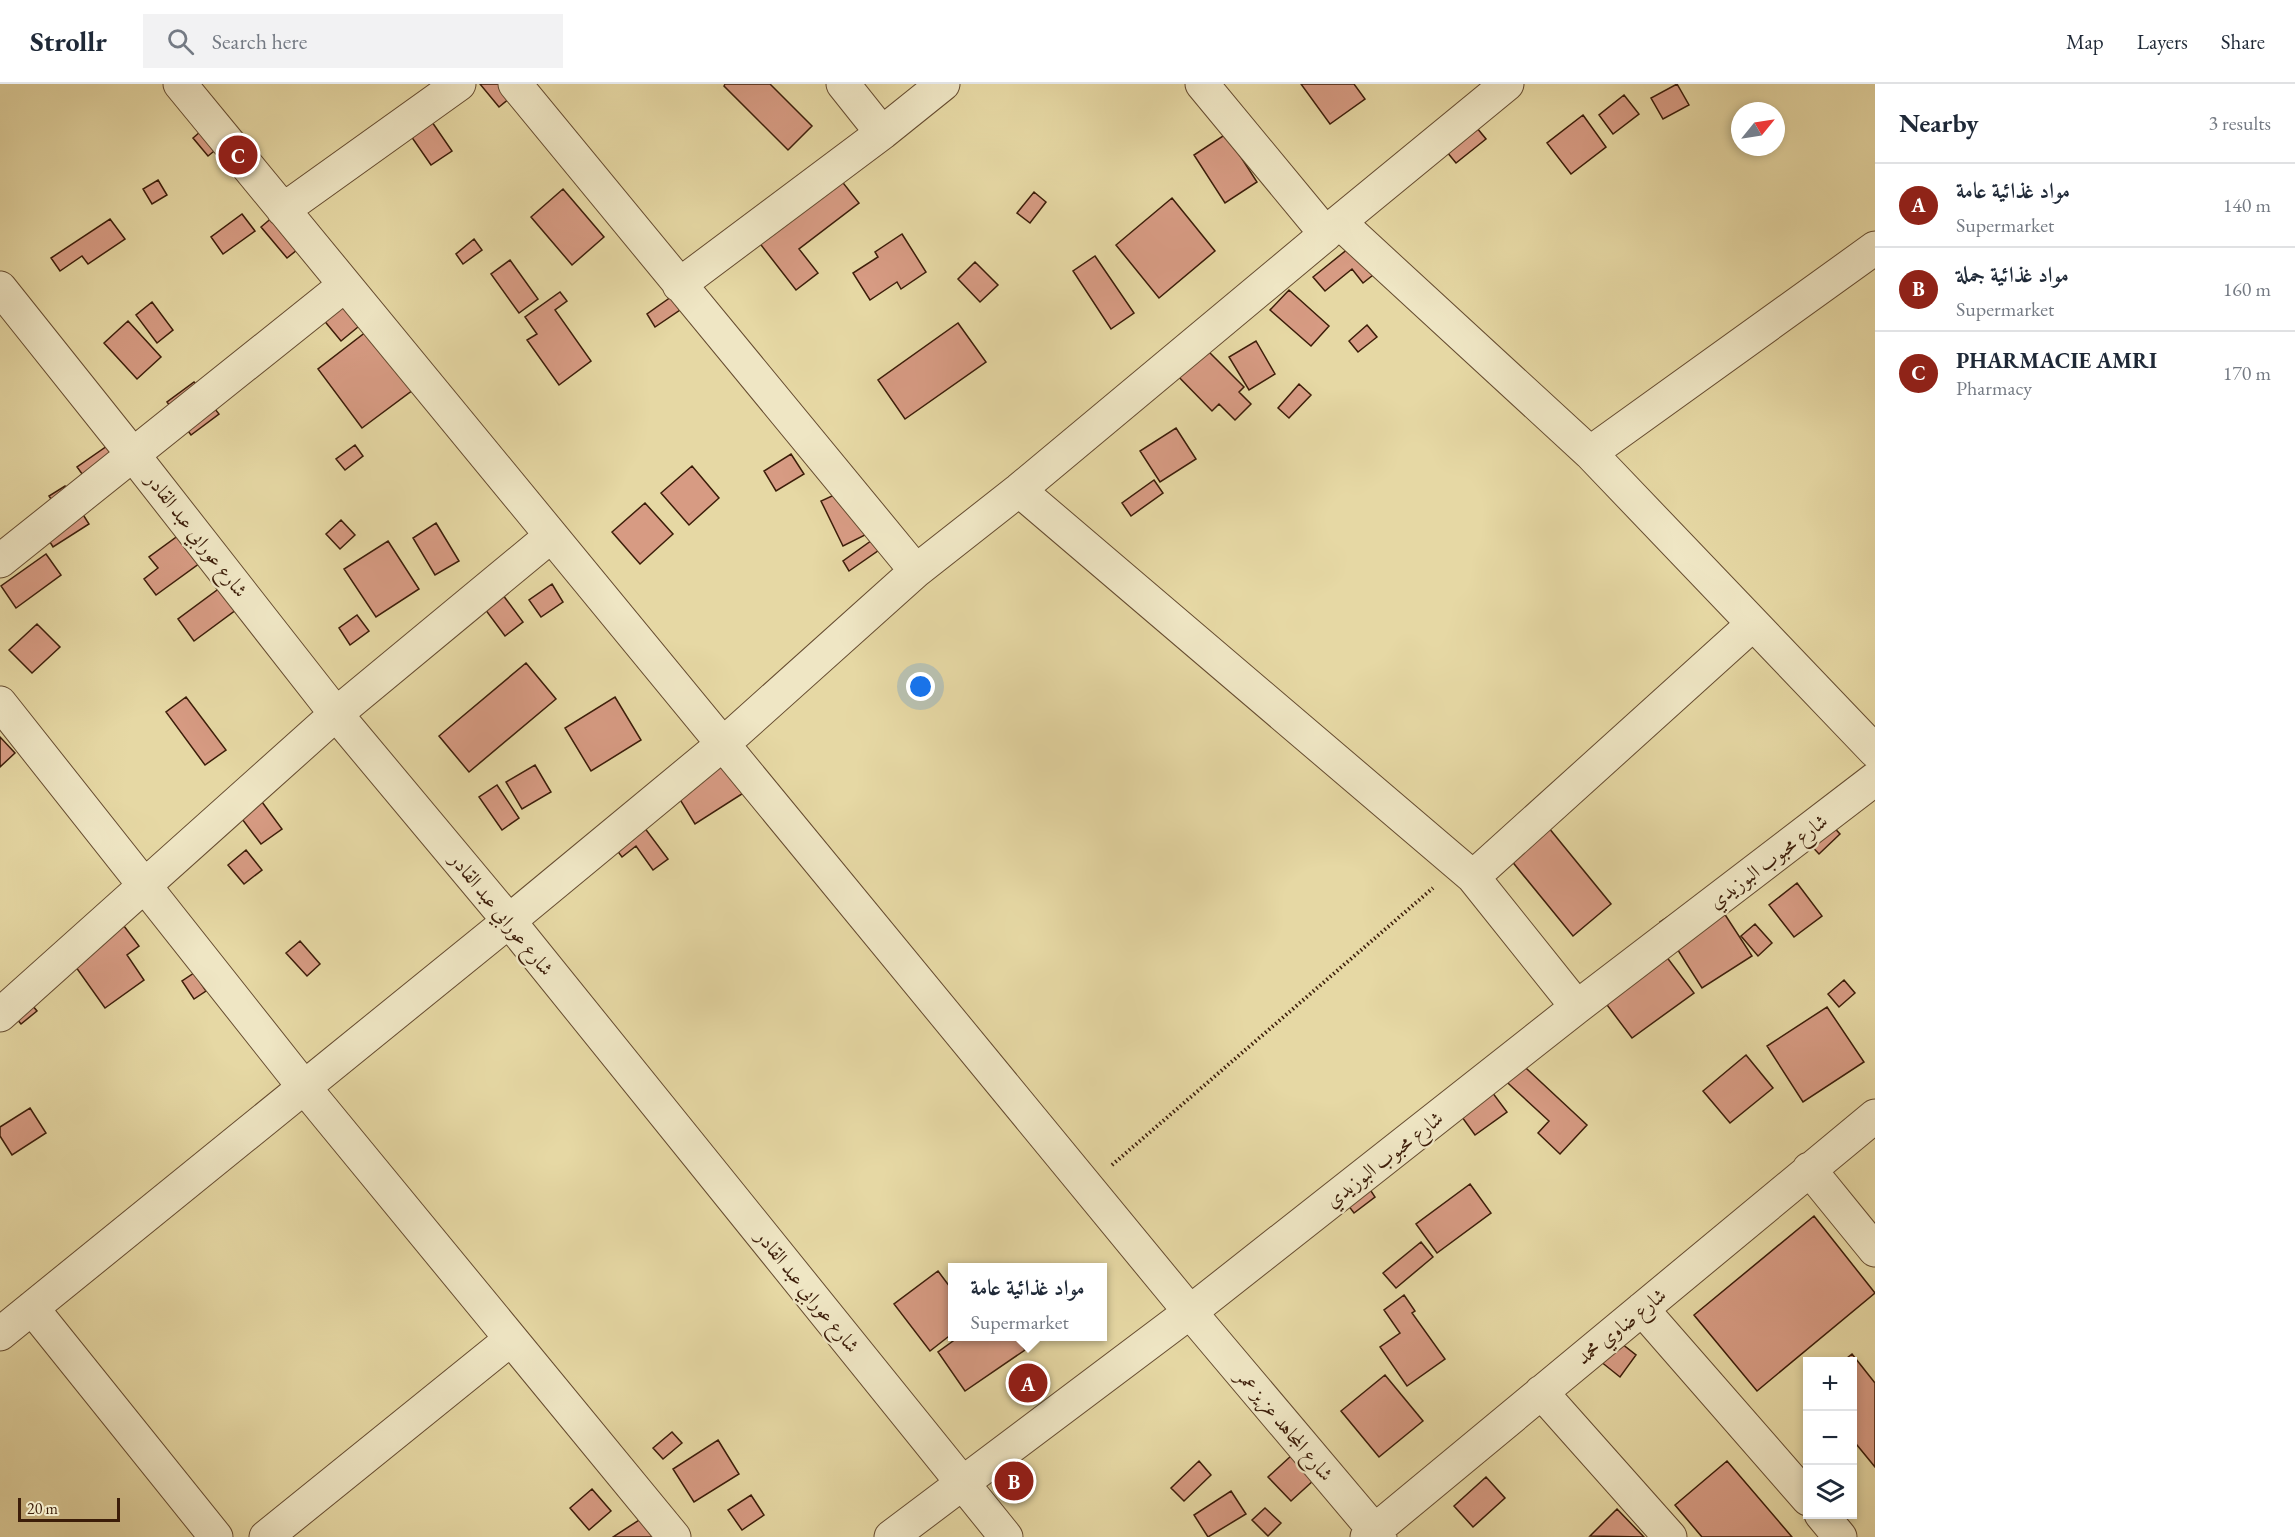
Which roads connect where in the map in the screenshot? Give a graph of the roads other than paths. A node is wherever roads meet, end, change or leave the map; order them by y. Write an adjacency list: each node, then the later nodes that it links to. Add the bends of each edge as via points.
1 (180, 84): 9 (street, شارع المجاهد عزيز عمر)
2 (459, 84): 9 (street)
3 (514, 84): 13 (street)
4 (843, 84): 8 (street)
5 (943, 84): 8 (street)
6 (1202, 84): 10 (street)
7 (1507, 84): 10 (street)
8 (882, 133): 13 (street)
9 (283, 210): 12 (street, شارع المجاهد عزيز عمر)
10 (1333, 228): 15 (street); 17 (street)
11 (1875, 248): 15 (street)
12 (345, 285): 16 (street); 18 (street, شارع المجاهد عزيز عمر)
13 (679, 285): 20 (street)
14 (0, 288): 16 (street, شارع عورابي عبد القادر)
15 (1590, 453): 21 (street)
16 (135, 456): 19 (street); 23 (street, شارع عورابي عبد القادر)
17 (1019, 490): 20 (street); 27 (street)
18 (551, 536): 23 (street); 24 (street, شارع المجاهد عزيز عمر)
19 (0, 561)
20 (916, 571): 24 (street)
21 (1753, 624): 25 (street); 27 (street)
22 (0, 703): 28 (street)
23 (336, 714): 28 (street); 29 (street, شارع عورابي عبد القادر)
24 (723, 744): 29 (street); 38 (street, شارع المجاهد عزيز عمر)
25 (1875, 751)
26 (1875, 779): 30 (street, شارع محبوب البوزيدي)
27 (1466, 871): 30 (street)
28 (145, 886): 31 (street); 32 (street)
29 (509, 921): 32 (street); 42 (street, شارع عورابي عبد القادر)
30 (1577, 1007): 38 (street, شارع محبوب البوزيدي)
31 (0, 1015)
32 (304, 1087): 36 (street); 40 (street)
33 (1875, 1116): 34 (street, شارع ضاوي محمد)
34 (1809, 1169): 35 (street); 37 (street, شارع ضاوي محمد)
35 (1875, 1250)
36 (32, 1308): 39 (street); 46 (street)
37 (1642, 1309): 41 (street, شارع ضاوي محمد); 43 (street)
38 (1190, 1312): 42 (street, شارع محبوب البوزيدي); 45 (street, شارع المجاهد عزيز عمر)
39 (0, 1334)
40 (511, 1339): 47 (street); 48 (street)
41 (1541, 1392): 45 (street, شارع ضاوي محمد); 51 (street)
42 (962, 1483): 49 (street, شارع محبوب البوزيدي); 50 (street, شارع عورابي عبد القادر)
43 (1803, 1493)
44 (1824, 1519): 52 (street)
45 (1374, 1535)
46 (216, 1537)
47 (266, 1537)
48 (674, 1537)
49 (891, 1537)
50 (1006, 1537)
51 (1670, 1537)
52 (1840, 1537)

